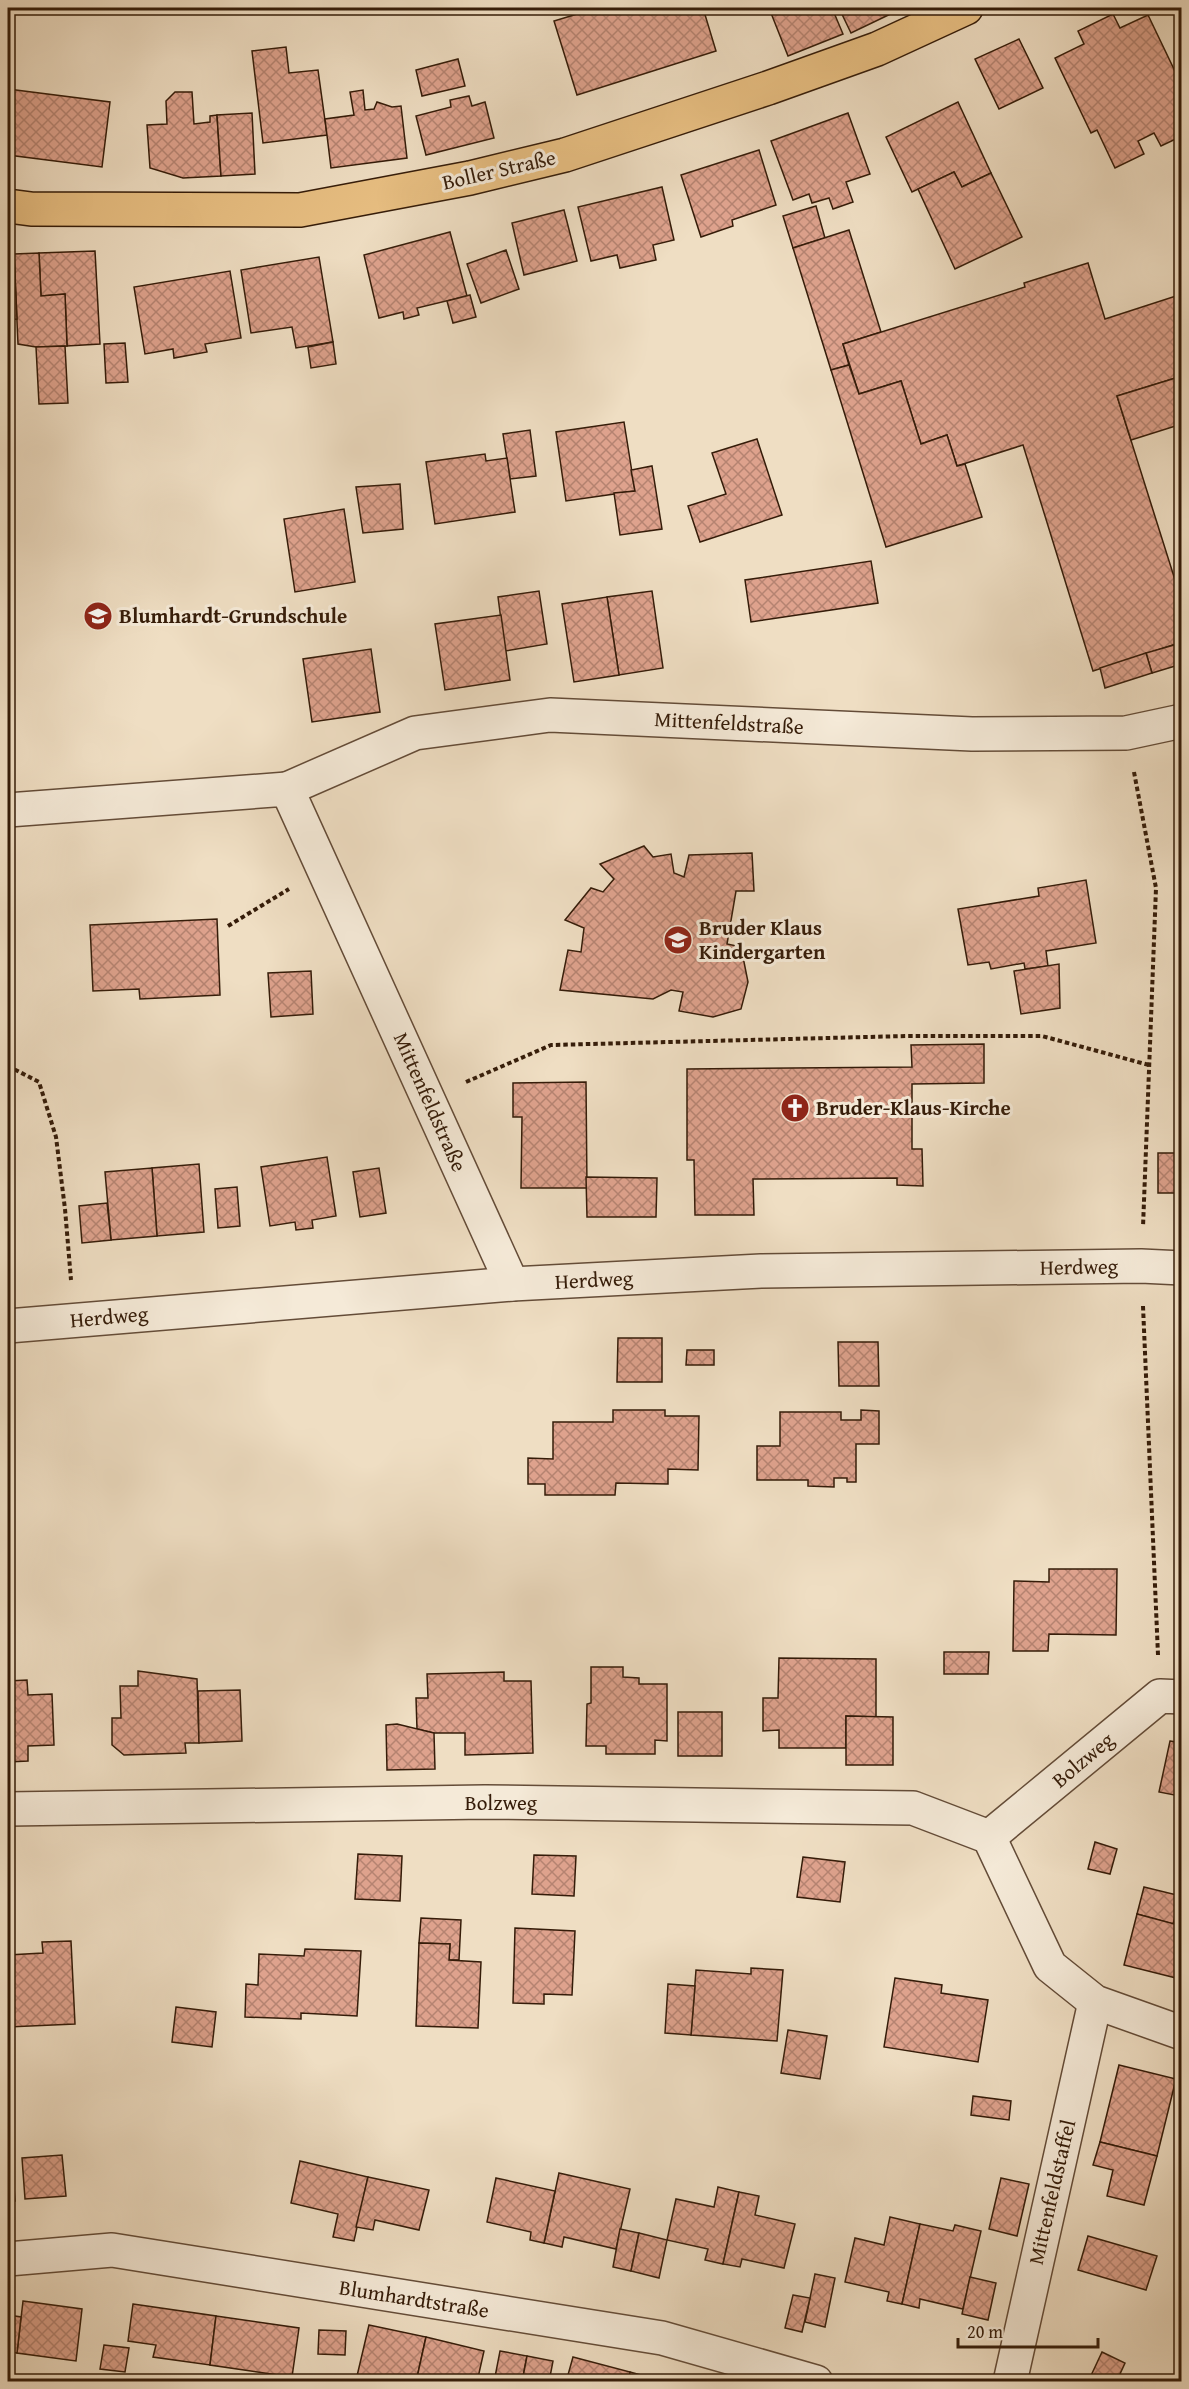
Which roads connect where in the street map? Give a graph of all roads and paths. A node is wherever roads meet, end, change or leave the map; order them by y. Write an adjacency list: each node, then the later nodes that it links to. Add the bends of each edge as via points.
1 (966, 8): 2 (main road, Boller Straße, via 877,49 768,88 565,155 470,178 300,210)
2 (8, 206)
3 (1182, 721): 4 (street, Mittenfeldstraße)
4 (1126, 733): 5 (street, Mittenfeldstraße, via 972,734 550,715 415,733); 9 (path, via 1156,888)
5 (287, 789): 6 (street, Mittenfeldstraße); 7 (street, Mittenfeldstraße)
6 (8, 810)
7 (325, 871): 8 (path); 11 (street, Mittenfeldstraße)
8 (228, 926)
9 (1149, 1065): 11 (path, via 1042,1036 551,1045); 12 (path)
10 (8, 1066): 15 (path, via 39,1083 56,1137)
11 (428, 1099): 14 (street, Mittenfeldstraße)
12 (1141, 1266): 13 (street, Herdweg); 14 (street, Herdweg, via 761,1271); 17 (path)
13 (1182, 1268)
14 (513, 1284): 15 (street, Herdweg)
15 (74, 1320): 16 (street, Herdweg)
16 (8, 1326)
17 (1171, 1696): 19 (street, Bolzweg)
18 (8, 1809): 19 (street, Bolzweg, via 485,1802 913,1809)
19 (989, 1837): 20 (street, via 1050,1966)
20 (1095, 2002): 21 (street); 24 (street, Mittenfeldstaffel)
21 (1182, 2033)
22 (8, 2259): 23 (street, Blumhardtstraße, via 112,2250 662,2338)
23 (816, 2382)
24 (1010, 2382)

